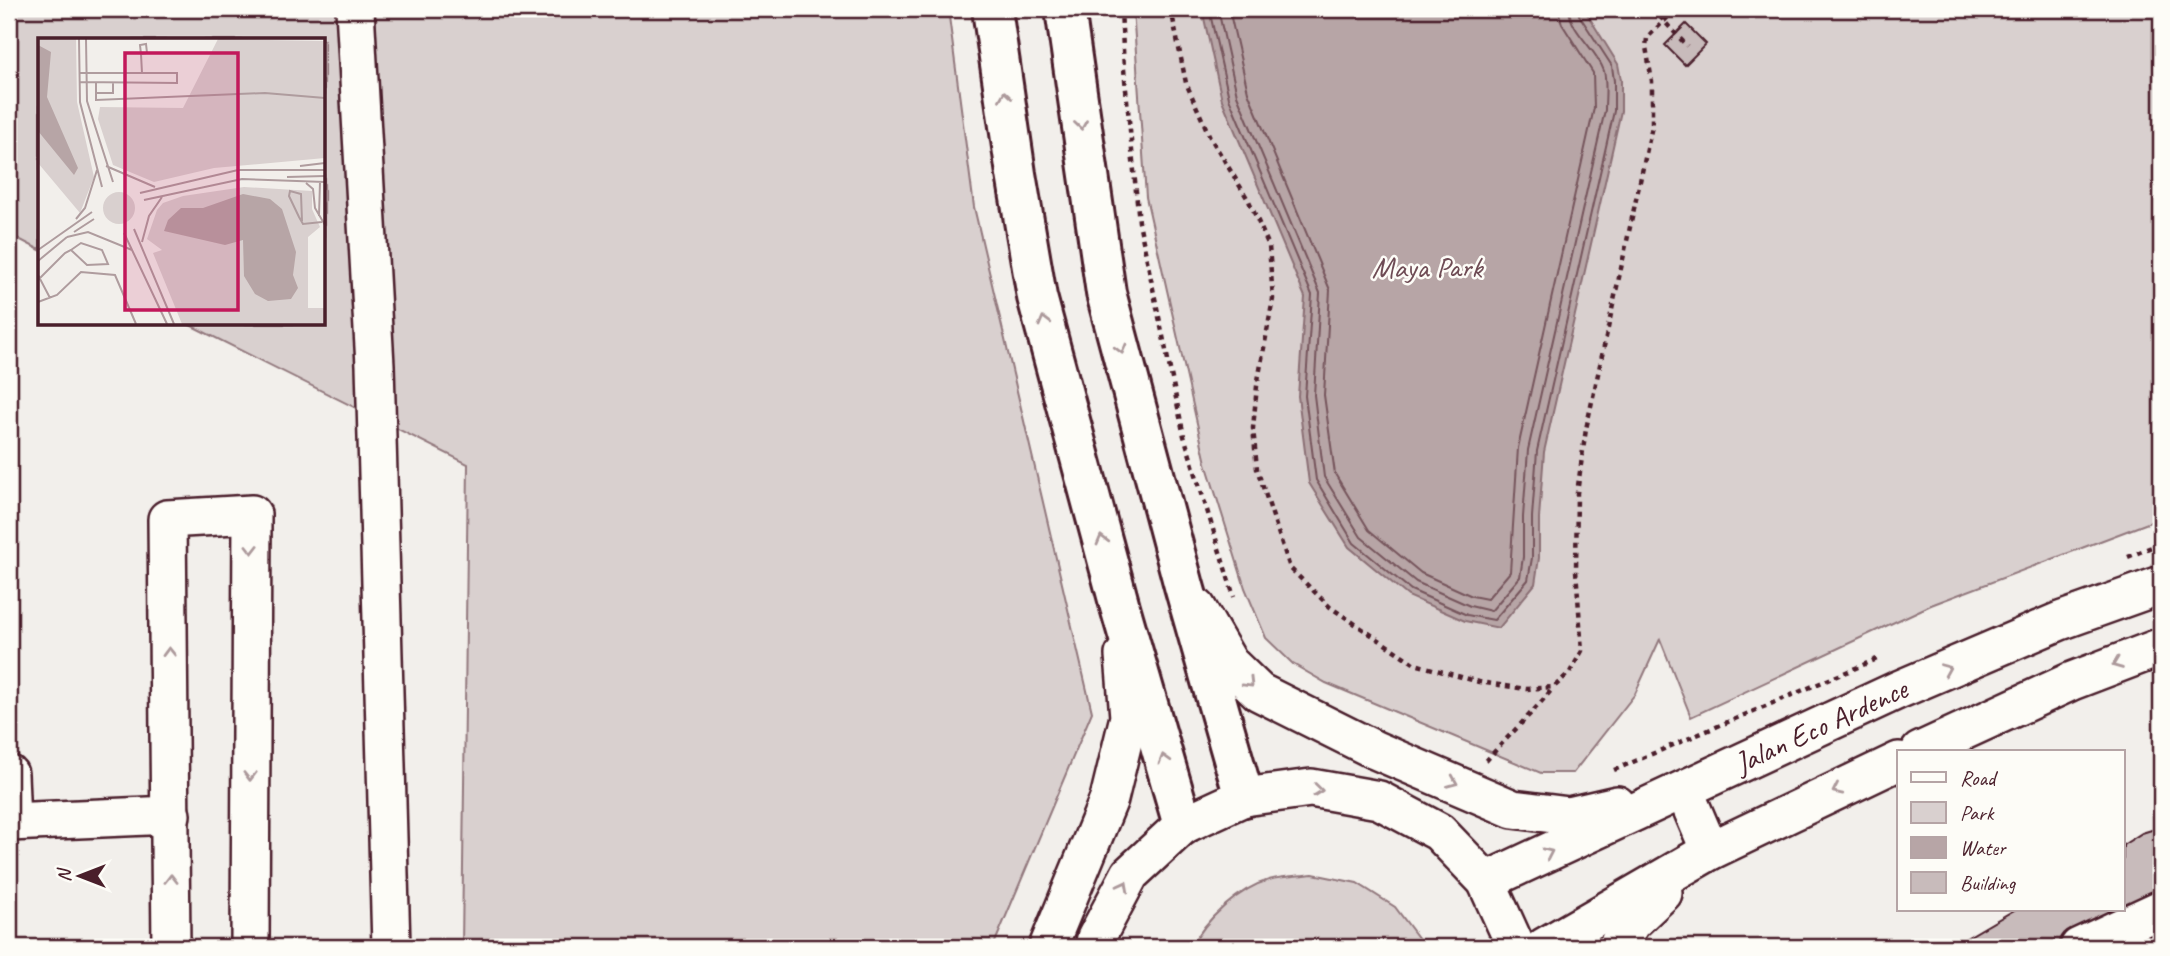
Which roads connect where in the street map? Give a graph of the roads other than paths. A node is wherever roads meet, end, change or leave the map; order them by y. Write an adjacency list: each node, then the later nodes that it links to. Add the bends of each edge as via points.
1 (355, 9): 21 (street, via 375,365)
2 (992, 9): 6 (highway, one-way to 2, via 1037,297)
3 (1065, 9): 5 (highway, one-way to 5, via 1106,293)
4 (2161, 585): 11 (street, Jalan Eco Ardence, one-way to 4, via 1898,690 2060,621)
5 (1184, 586): 11 (street, one-way to 11, via 1229,663 1259,692 1375,750 1513,809 1569,816); 12 (highway)
6 (1120, 607): 15 (highway, one-way to 6); 22 (street, via 1129,717 1110,799)
7 (2161, 647): 8 (street, one-way to 8, via 2072,681)
8 (1922, 750)
9 (1897, 762): 16 (street, one-way to 16)
10 (9, 774): 14 (street)
11 (1684, 790): 16 (street); 17 (street, Jalan Eco Ardence, one-way to 11)
12 (1244, 797): 15 (street); 17 (street, one-way to 17, via 1311,788 1379,800 1439,832)
13 (172, 815): 14 (street); 19 (street, one-way to 13); 20 (street, one-way to 20, via 167,519 252,514)
14 (10, 822)
15 (1183, 825): 23 (street, one-way to 15, via 1130,874)
16 (1710, 850): 25 (street); 26 (street, via 1631,923)
17 (1486, 881): 24 (street)
18 (2161, 911): 27 (street); 28 (street)
19 (171, 947)
20 (250, 947)
21 (391, 947)
22 (1048, 947)
23 (1094, 947)
24 (1516, 947)
25 (1544, 947)
26 (1617, 947)
27 (2079, 947)
28 (2147, 947)

